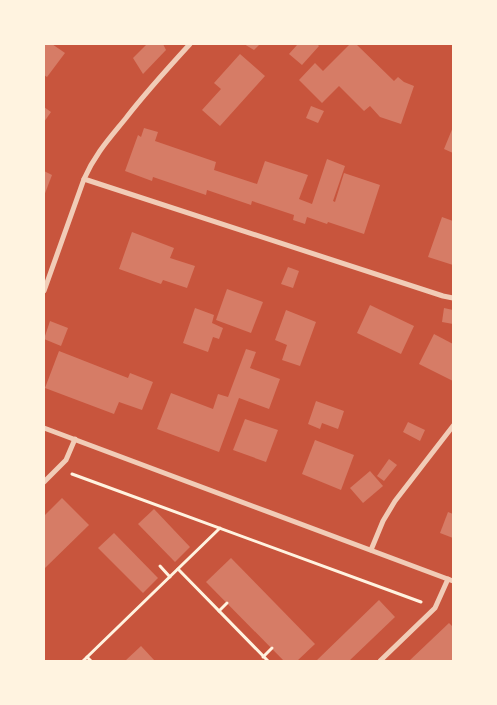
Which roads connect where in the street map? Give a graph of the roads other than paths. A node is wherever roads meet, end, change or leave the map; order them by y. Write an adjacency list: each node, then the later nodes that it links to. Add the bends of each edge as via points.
1 (190, 44): 2 (street, via 99,151)
2 (84, 179): 3 (street); 4 (street)
3 (44, 291)
4 (453, 298)
5 (453, 426): 9 (street, via 395,501)
6 (44, 428): 7 (street)
7 (75, 439): 8 (street, via 66,460); 9 (street)
8 (44, 482)
9 (371, 550): 10 (street)
10 (451, 580): 11 (street, via 435,608)
11 (380, 661)

